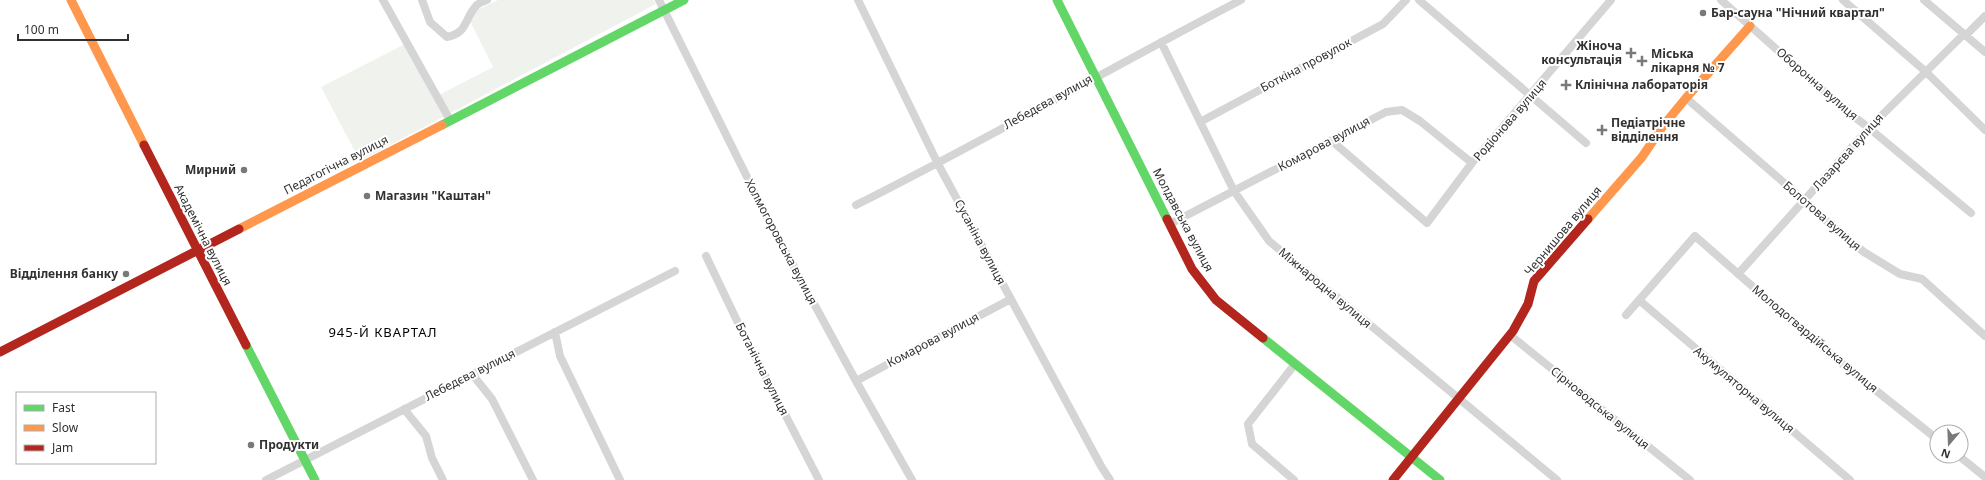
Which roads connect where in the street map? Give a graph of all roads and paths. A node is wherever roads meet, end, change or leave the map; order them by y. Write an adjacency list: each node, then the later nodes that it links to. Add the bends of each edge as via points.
1 (70, 0): 39 (street, Академічна вулиця)
2 (383, 0): 26 (street)
3 (422, 0): 4 (street, via 430,22 447,37 456,35 463,29 476,5)
4 (487, 0)
5 (659, 0): 16 (street, Холмогоровська вулиця)
6 (684, 0): 16 (street, Педагогічна вулиця)
7 (858, 0): 32 (street, Сусаніна вулиця)
8 (1057, 0): 23 (street, Молдавська вулиця)
9 (1240, 0): 20 (street, Лебедєва вулиця)
10 (1406, 0): 27 (street, Боткіна провулок, via 1383,24)
11 (1419, 0): 24 (street)
12 (1611, 0): 24 (street, Родіонова вулиця)
13 (1721, 0): 18 (street, Оборонна вулиця)
14 (1843, 0): 22 (street)
15 (1924, 0): 19 (street)
16 (664, 10): 26 (street, Педагогічна вулиця); 52 (street, Холмогоровська вулиця, via 768,219)
17 (1985, 16): 19 (street, Лазарєва вулиця)
18 (1750, 26): 25 (street, Чернишова вулиця); 28 (street, Оборонна вулиця, via 1844,110)
19 (1965, 35): 21 (street); 22 (street, Лазарєва вулиця)
20 (1161, 42): 23 (street, Лебедєва вулиця); 27 (street, Міжнародна вулиця)
21 (1985, 52)
22 (1925, 71): 28 (street, Лазарєва вулиця); 29 (street)
23 (1095, 76): 32 (street, Лебедєва вулиця); 38 (street, Молдавська вулиця)
24 (1531, 96): 31 (street); 33 (street, Родіонова вулиця)
25 (1686, 98): 35 (street, Болотова вулиця); 47 (street, Чернишова вулиця, via 1642,157 1534,281 1528,304)
26 (450, 120): 39 (street, Педагогічна вулиця)
27 (1200, 122): 34 (street, Міжнародна вулиця)
28 (1869, 128): 35 (street, Лазарєва вулиця); 37 (street, Оборонна вулиця)
29 (1985, 130)
30 (1332, 141): 33 (street, Комарова вулиця, via 1386,112 1402,110 1420,121); 33 (street, Родіонова вулиця, via 1427,223); 34 (street, Комарова вулиця)
31 (1586, 143)
32 (938, 164): 36 (street, Лебедєва вулиця); 43 (street, Сусаніна вулиця)
33 (1472, 164)
34 (1234, 191): 38 (street, Комарова вулиця); 53 (street, Міжнародна вулиця, via 1269,242)
35 (1804, 200): 42 (street, Лазарєва вулиця); 48 (street, Болотова вулиця, via 1864,252 1900,274 1922,279)
36 (856, 205)
37 (1971, 213)
38 (1170, 224): 50 (street, Молдавська вулиця, via 1192,269 1216,300)
39 (198, 250): 49 (street, Педагогічна вулиця); 57 (street, Академічна вулиця)
40 (706, 256): 65 (street, Ботанічна вулиця)
41 (675, 271): 46 (street, Лебедєва вулиця)
42 (1738, 274): 44 (street, Молодогвардійська вулиця, via 1695,236); 55 (street, Молодогвардійська вулиця, via 1825,350)
43 (1011, 299): 52 (street, Комарова вулиця); 67 (street, Сусаніна вулиця)
44 (1639, 300): 45 (street); 73 (street, Акумуляторна вулиця)
45 (1626, 315)
46 (555, 332): 51 (street, Лебедєва вулиця); 64 (street, via 560,356)
47 (1510, 335): 53 (street, Чернишова вулиця); 72 (street, Сірноводська вулиця)
48 (1985, 336)
49 (0, 352)
50 (1295, 364): 56 (street, Молдавська вулиця); 68 (street, via 1248,424 1252,444)
51 (472, 374): 54 (street, Лебедєва вулиця); 63 (street, via 492,399)
52 (856, 381): 66 (street, Холмогоровська вулиця)
53 (1457, 398): 56 (street, Чернишова вулиця); 71 (street, Міжнародна вулиця)
54 (404, 409): 57 (street, Лебедєва вулиця); 62 (street, via 426,436 432,458)
55 (1929, 433)
56 (1412, 456): 69 (street, Чернишова вулиця); 70 (street, Молдавська вулиця)
57 (305, 460): 60 (street, Лебедєва вулиця); 61 (street, Академічна вулиця)
58 (1969, 464): 59 (street)
59 (1985, 477)
60 (266, 480)
61 (316, 480)
62 (443, 480)
63 (533, 480)
64 (620, 480)
65 (820, 480)
66 (912, 480)
67 (1110, 480)
68 (1294, 480)
69 (1394, 480)
70 (1440, 480)
71 (1556, 480)
72 (1690, 480)
73 (1850, 480)

